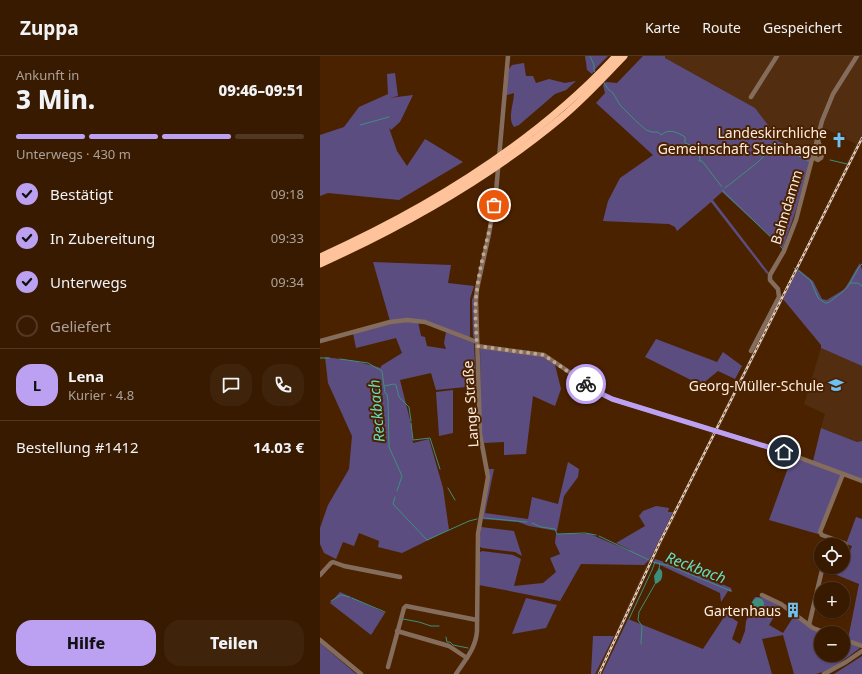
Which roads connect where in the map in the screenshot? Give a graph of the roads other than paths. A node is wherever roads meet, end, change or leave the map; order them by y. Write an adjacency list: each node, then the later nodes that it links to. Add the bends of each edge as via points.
1 (508, 56): 14 (street, Lange Straße, via 492,219 477,289)
2 (616, 56): 6 (highway)
3 (624, 56): 6 (highway)
4 (777, 56): 8 (street)
5 (857, 56): 9 (street, Bahndamm, via 833,94)
6 (603, 74): 7 (highway)
7 (594, 83): 11 (highway, via 514,147 460,183 425,204); 12 (highway, via 562,117 511,157 428,210)
8 (751, 97)
9 (817, 139): 10 (street, Bahndamm); 10 (street, Bahndamm, via 821,158 816,159)
10 (814, 152): 15 (street, Bahndamm, via 796,220 784,251 770,275 770,280 778,289 779,297)
11 (320, 257)
12 (320, 264)
13 (320, 341): 14 (street, via 407,320 425,322)
14 (477, 344): 16 (street, via 544,355 612,399 784,452); 23 (street, Lange Straße, via 480,434 488,477 478,534)
15 (752, 351)
16 (843, 474): 17 (street); 18 (street, via 820,532)
17 (862, 481)
18 (831, 538)
19 (821, 574): 24 (street)
20 (320, 575): 21 (street, via 333,562)
21 (400, 577)
22 (762, 596): 24 (street, via 781,604)
23 (478, 620): 26 (street, via 406,606); 31 (street, Lange Straße, via 476,642)
24 (809, 625): 25 (street)
25 (814, 627)
26 (397, 631): 31 (street, via 446,645); 32 (street)
27 (320, 640): 33 (street)
28 (850, 642): 29 (street)
29 (862, 646)
30 (862, 651): 35 (street)
31 (467, 658): 34 (street, Lange Straße)
32 (388, 667)
33 (361, 674)
34 (456, 674)
35 (824, 674)

